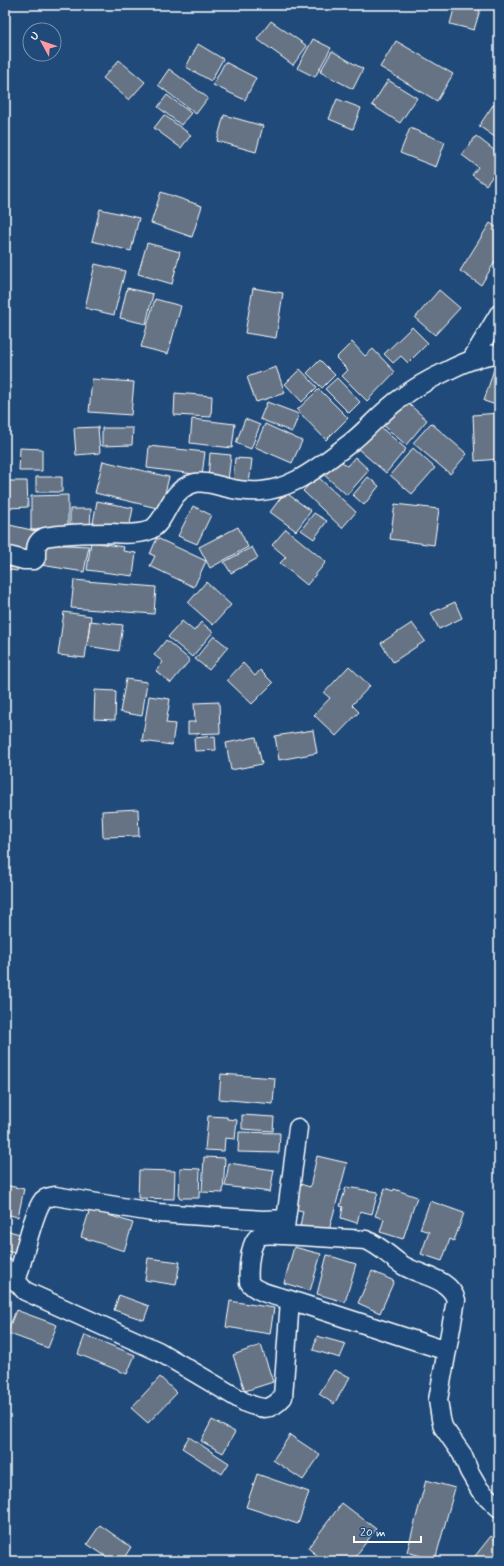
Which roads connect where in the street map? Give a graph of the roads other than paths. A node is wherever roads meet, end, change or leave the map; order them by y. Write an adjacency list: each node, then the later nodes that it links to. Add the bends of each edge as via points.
1 (499, 314): 3 (street)
2 (499, 354): 3 (street)
3 (472, 359): 4 (street, via 436,376 401,398 349,444 297,480 275,488 252,492 202,482 193,483 177,494 156,525 149,530 45,537 35,548 34,560)
4 (5, 555)
5 (298, 1128): 6 (street)
6 (285, 1227): 8 (street, via 263,1220 158,1213 49,1197 42,1201 36,1212); 9 (street, via 255,1239 249,1282 256,1288); 10 (street, via 366,1240 405,1266 444,1284 453,1292 456,1300)
7 (5, 1268): 8 (street)
8 (16, 1282): 9 (street, via 29,1293 158,1351 246,1403 268,1409 282,1397)
9 (290, 1300): 10 (street)
10 (447, 1351): 11 (street, via 438,1400 443,1427 462,1454 468,1471 480,1490)
11 (499, 1508)

